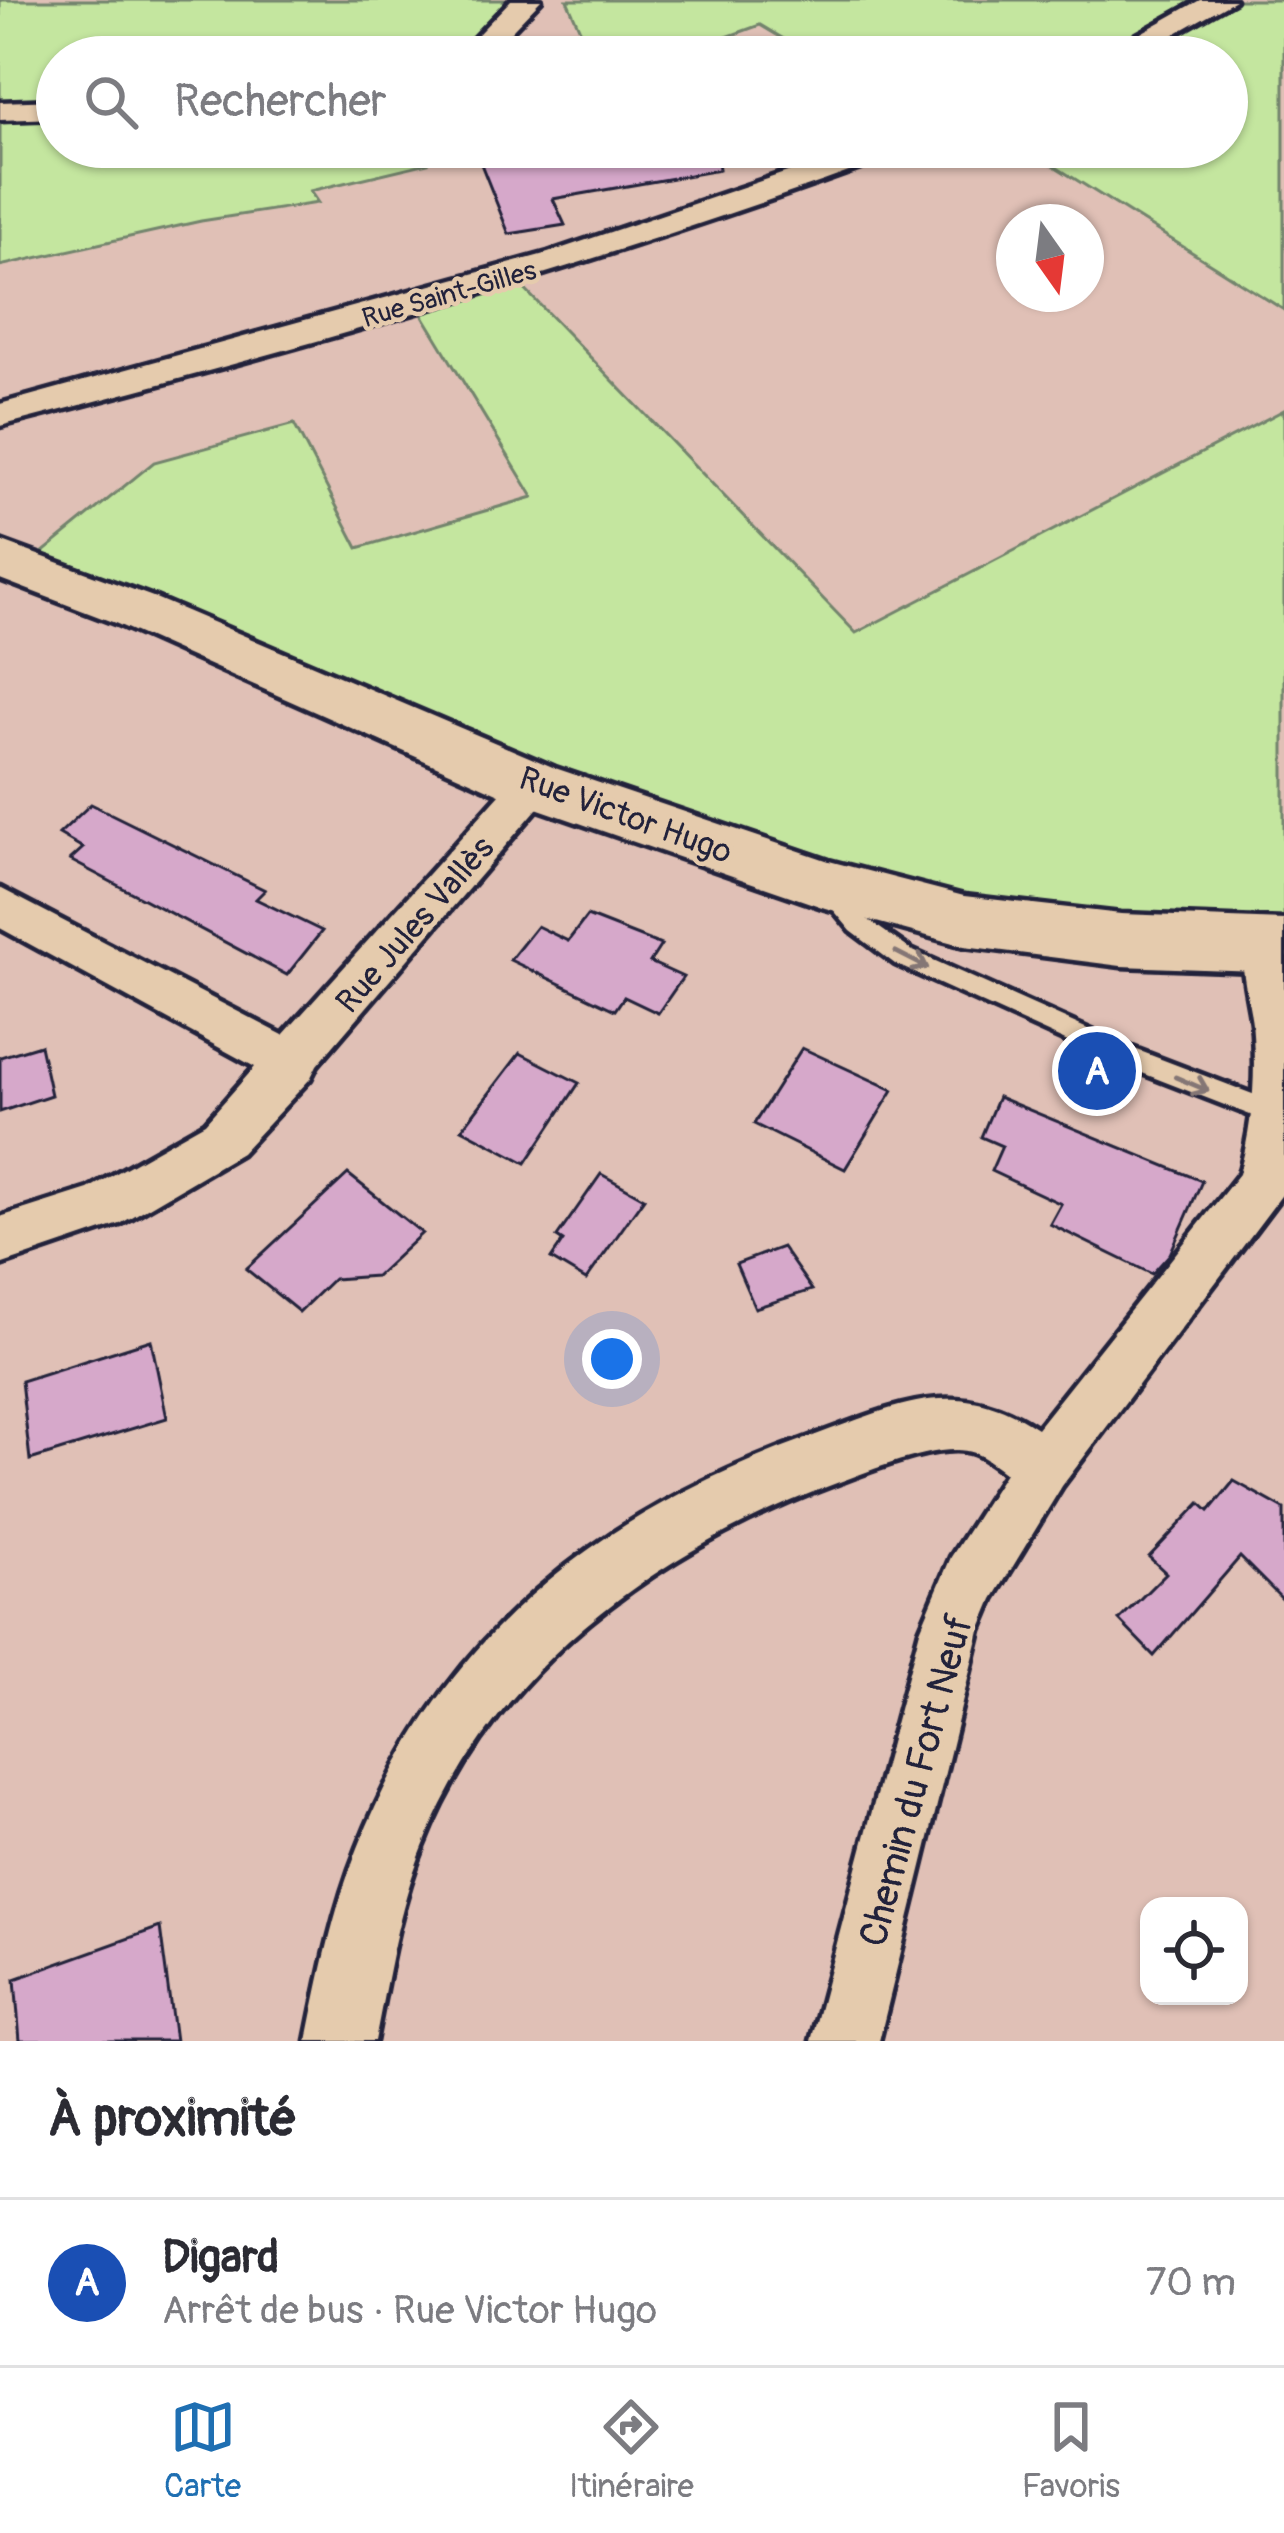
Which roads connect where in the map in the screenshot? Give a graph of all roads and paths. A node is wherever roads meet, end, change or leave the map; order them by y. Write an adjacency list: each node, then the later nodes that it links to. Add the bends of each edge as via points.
1 (527, 0): 3 (street)
2 (1221, 0): 4 (street)
3 (491, 36)
4 (1152, 36)
5 (36, 110): 6 (street)
6 (0, 111)
7 (834, 168): 8 (street, Rue Saint-Gilles, via 706,216 395,310)
8 (0, 415)
9 (0, 559): 10 (main road, Rue Victor Hugo)
10 (534, 784): 11 (main road, Rue Victor Hugo); 14 (street, Rue Jules Vallès)
11 (825, 884): 13 (main road, Rue Victor Hugo, via 964,921 1121,940); 15 (lane, one-way to 15, via 859,926 903,958)
12 (0, 906): 14 (street)
13 (1274, 946): 15 (street, Chemin du Fort Neuf)
14 (293, 1064): 16 (street, Rue Jules Vallès, via 224,1138 103,1208)
15 (1276, 1114): 17 (street, Chemin du Fort Neuf, via 1276,1146 1262,1184)
16 (0, 1241)
17 (1042, 1466): 18 (street, via 995,1433 961,1422 923,1429 759,1487 600,1576 521,1642 415,1792 377,1885); 19 (street, Chemin du Fort Neuf, via 972,1578 950,1630)
18 (341, 2041)
19 (845, 2041)

